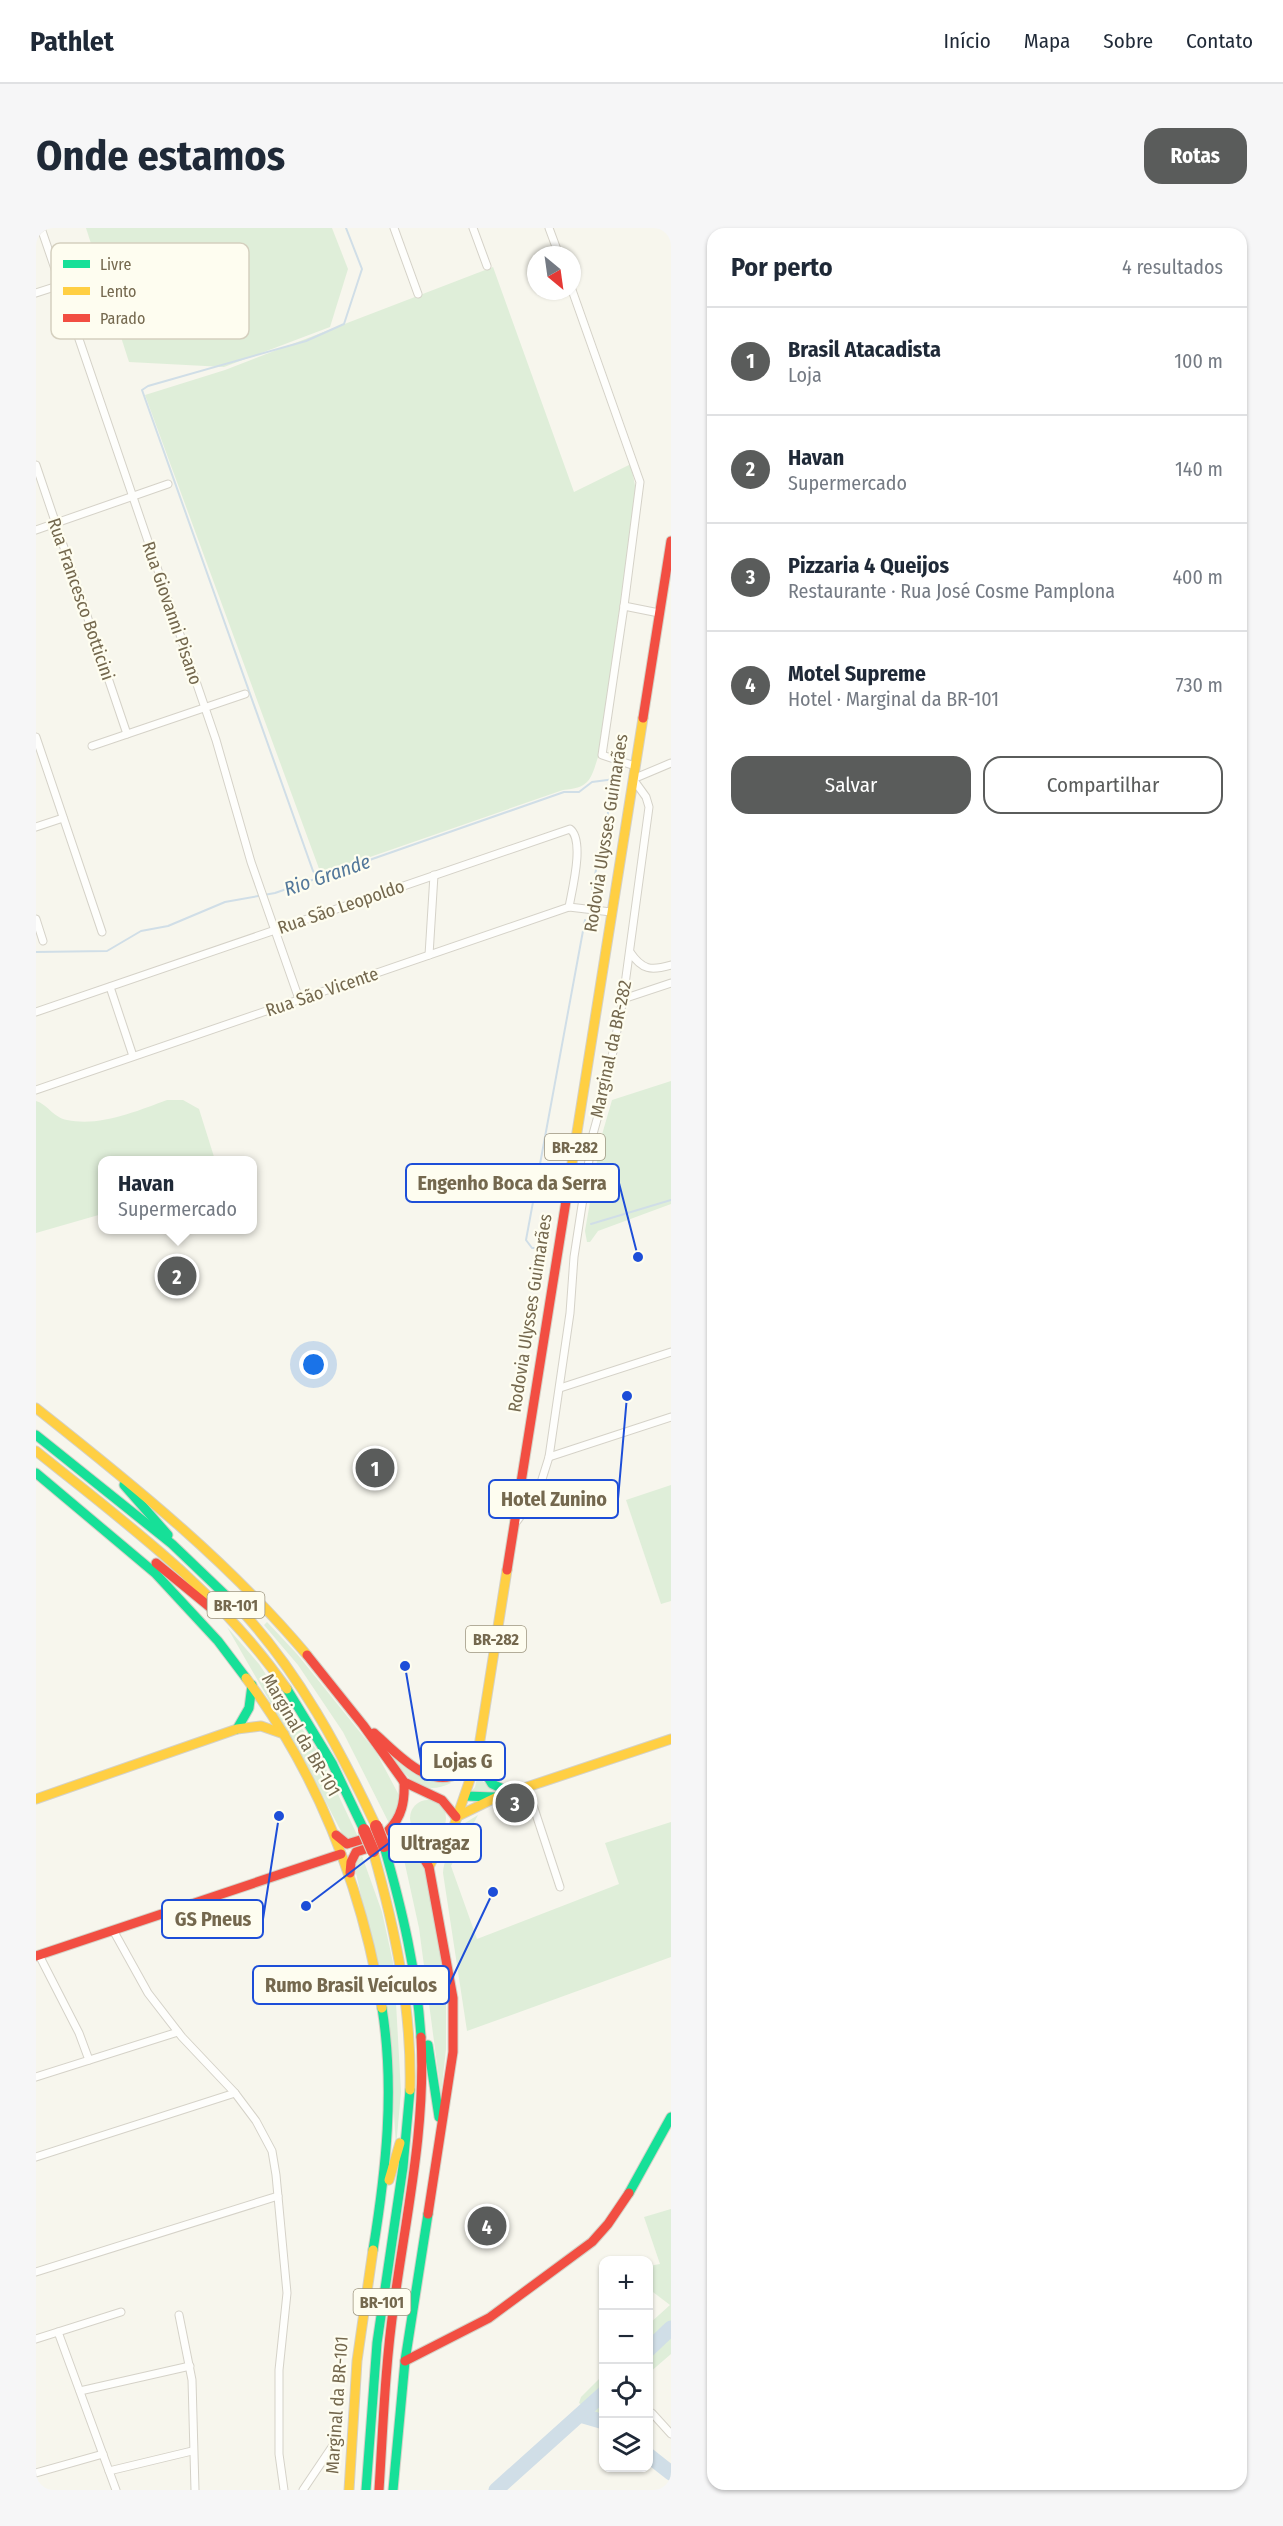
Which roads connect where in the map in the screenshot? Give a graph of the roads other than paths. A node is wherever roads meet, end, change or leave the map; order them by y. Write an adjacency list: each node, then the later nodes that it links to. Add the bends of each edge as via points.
1 (41, 228): 6 (street, Rua Giovanni Pisano)
2 (394, 228): 10 (street)
3 (473, 228): 7 (street)
4 (549, 228): 5 (street)
5 (556, 246)
6 (51, 258)
7 (487, 266)
8 (51, 288): 9 (street)
9 (36, 294)
10 (418, 294)
11 (576, 300): 19 (street, via 640,482)
12 (78, 339): 15 (street, Rua Giovanni Pisano)
13 (36, 465): 16 (street, Rua Francesco Botticini)
14 (168, 484): 15 (street)
15 (132, 496): 16 (street); 22 (street, Rua Giovanni Pisano)
16 (56, 523): 17 (street); 23 (street, Rua Francesco Botticini)
17 (36, 530)
18 (671, 541): 20 (main road, Rodovia Ulysses Guimarães / BR-282)
19 (624, 606): 20 (street); 27 (street, via 602,755)
20 (659, 613): 27 (main road, Rodovia Ulysses Guimarães / BR-282)
21 (245, 694): 22 (street)
22 (204, 707): 23 (street); 35 (street, Rua Giovanni Pisano)
23 (127, 734): 25 (street)
24 (36, 737): 29 (street)
25 (92, 746)
26 (671, 763): 28 (street)
27 (635, 766): 28 (main road, Rodovia Ulysses Guimarães / BR-282)
28 (633, 779): 33 (main road, Rodovia Ulysses Guimarães / BR-282); 38 (street, Marginal da BR-282, via 649,807)
29 (63, 818): 30 (street); 36 (street)
30 (36, 827)
31 (434, 875): 32 (street, Rua São Leopoldo, via 570,830 578,847); 35 (street, Rua São Leopoldo); 39 (street)
32 (569, 907): 33 (street, Rua São Vicente); 39 (street, Rua São Vicente)
33 (611, 912): 58 (main road, Rodovia Ulysses Guimarães / BR-282)
34 (36, 919): 37 (street)
35 (274, 930): 42 (street, Rua São Leopoldo); 43 (street, Rua Giovanni Pisano)
36 (102, 932)
37 (43, 941)
38 (630, 952): 40 (street, via 642,967); 44 (street, Marginal da BR-282)
39 (429, 955): 43 (street, Rua São Vicente)
40 (671, 965)
41 (671, 983): 44 (street)
42 (110, 987): 45 (street, Rua São Leopoldo); 46 (street)
43 (299, 999): 46 (street, Rua São Vicente)
44 (623, 999): 49 (street, Marginal da BR-282, via 593,1134)
45 (36, 1012)
46 (133, 1056): 47 (street, Rua São Vicente)
47 (36, 1090)
48 (671, 1352): 49 (street)
49 (560, 1388): 54 (street, Marginal da BR-282)
50 (36, 1408): 55 (main road)
51 (671, 1417): 54 (street)
52 (36, 1435): 59 (main road, BR-101)
53 (36, 1451): 60 (main road, BR-101, via 181,1569)
54 (549, 1457): 58 (street, Marginal da BR-282, via 538,1492)
55 (103, 1462): 59 (main road); 62 (main road, via 142,1492 269,1613)
56 (36, 1473): 57 (main road, Marginal da BR-101)
57 (102, 1527): 60 (main road, via 146,1556); 61 (main road, Marginal da BR-101, via 181,1599)
58 (513, 1528): 66 (main road, Rodovia Ulysses Guimarães / BR-282)
59 (194, 1565): 75 (main road, BR-101, via 248,1618 310,1700 342,1754)
60 (246, 1636): 75 (main road, BR-101, via 286,1685)
61 (252, 1683): 63 (main road, via 250,1709); 64 (main road, Marginal da BR-101)
62 (363, 1725): 66 (main road, via 413,1766 433,1777 449,1778 462,1772); 67 (main road)
63 (237, 1729): 64 (main road, via 261,1726); 73 (main road)
64 (284, 1734): 76 (main road, Marginal da BR-101)
65 (671, 1739): 68 (main road)
66 (477, 1755): 69 (main road, via 492,1784); 71 (main road, Rodovia Ulysses Guimarães / BR-282)
67 (404, 1782): 70 (main road); 77 (main road, via 401,1812)
68 (526, 1787): 69 (main road); 83 (street)
69 (510, 1792): 72 (main road)
70 (435, 1796): 71 (main road); 74 (main road)
71 (465, 1796): 72 (main road); 74 (main road, Rodovia Ulysses Guimarães / BR-282)
72 (497, 1797): 74 (main road)
73 (36, 1799)
74 (456, 1817): 78 (main road, Rodovia Ulysses Guimarães / BR-282)
75 (370, 1828): 79 (main road, BR-101, bridge)
76 (334, 1831): 77 (main road, via 347,1844); 80 (main road, Marginal da BR-101)
77 (388, 1831): 78 (main road, via 400,1830 429,1844)
78 (444, 1839): 81 (main road, Rodovia Ulysses Guimarães / BR-282)
79 (378, 1849): 85 (main road, BR-101, via 400,1899); 91 (main road, BR-101, via 401,1965 408,2033)
80 (341, 1854): 82 (main road, Marginal da BR-101); 84 (main road)
81 (429, 1867): 82 (main road, via 418,1849 399,1838 356,1852); 93 (main road, via 453,1998 453,2052)
82 (350, 1874): 96 (main road, Marginal da BR-101, via 371,1946 387,2047 388,2134)
83 (560, 1887)
84 (113, 1930): 86 (main road); 87 (street, via 148,1993)
85 (410, 1947): 93 (main road); 118 (main road, BR-101, via 422,2053 422,2110 391,2334)
86 (38, 1956): 88 (street)
87 (178, 2032): 88 (street); 90 (street)
88 (90, 2060): 89 (street)
89 (36, 2077)
90 (235, 2093): 94 (street); 95 (street, via 268,2143)
91 (408, 2115): 96 (main road); 117 (main road, BR-101, via 378,2331)
92 (671, 2117): 102 (main road, via 637,2181 592,2242 489,2318)
93 (441, 2133): 102 (main road)
94 (36, 2157)
95 (278, 2196): 97 (street); 114 (street, via 287,2293 279,2403)
96 (378, 2216): 116 (main road, Marginal da BR-101, via 360,2332)
97 (36, 2272)
98 (121, 2312): 100 (street)
99 (179, 2314): 103 (street)
100 (58, 2332): 101 (street); 104 (street)
101 (36, 2339)
102 (405, 2361): 119 (main road)
103 (190, 2366): 104 (street); 108 (street)
104 (80, 2391): 109 (street)
105 (653, 2414): 106 (street)
106 (671, 2434)
107 (338, 2438): 115 (street)
108 (192, 2451): 110 (street); 113 (street)
109 (103, 2454): 110 (street); 111 (street)
110 (109, 2471): 112 (street)
111 (36, 2473)
112 (116, 2490)
113 (195, 2490)
114 (284, 2490)
115 (303, 2490)
116 (349, 2490)
117 (366, 2490)
118 (379, 2490)
119 (393, 2490)

